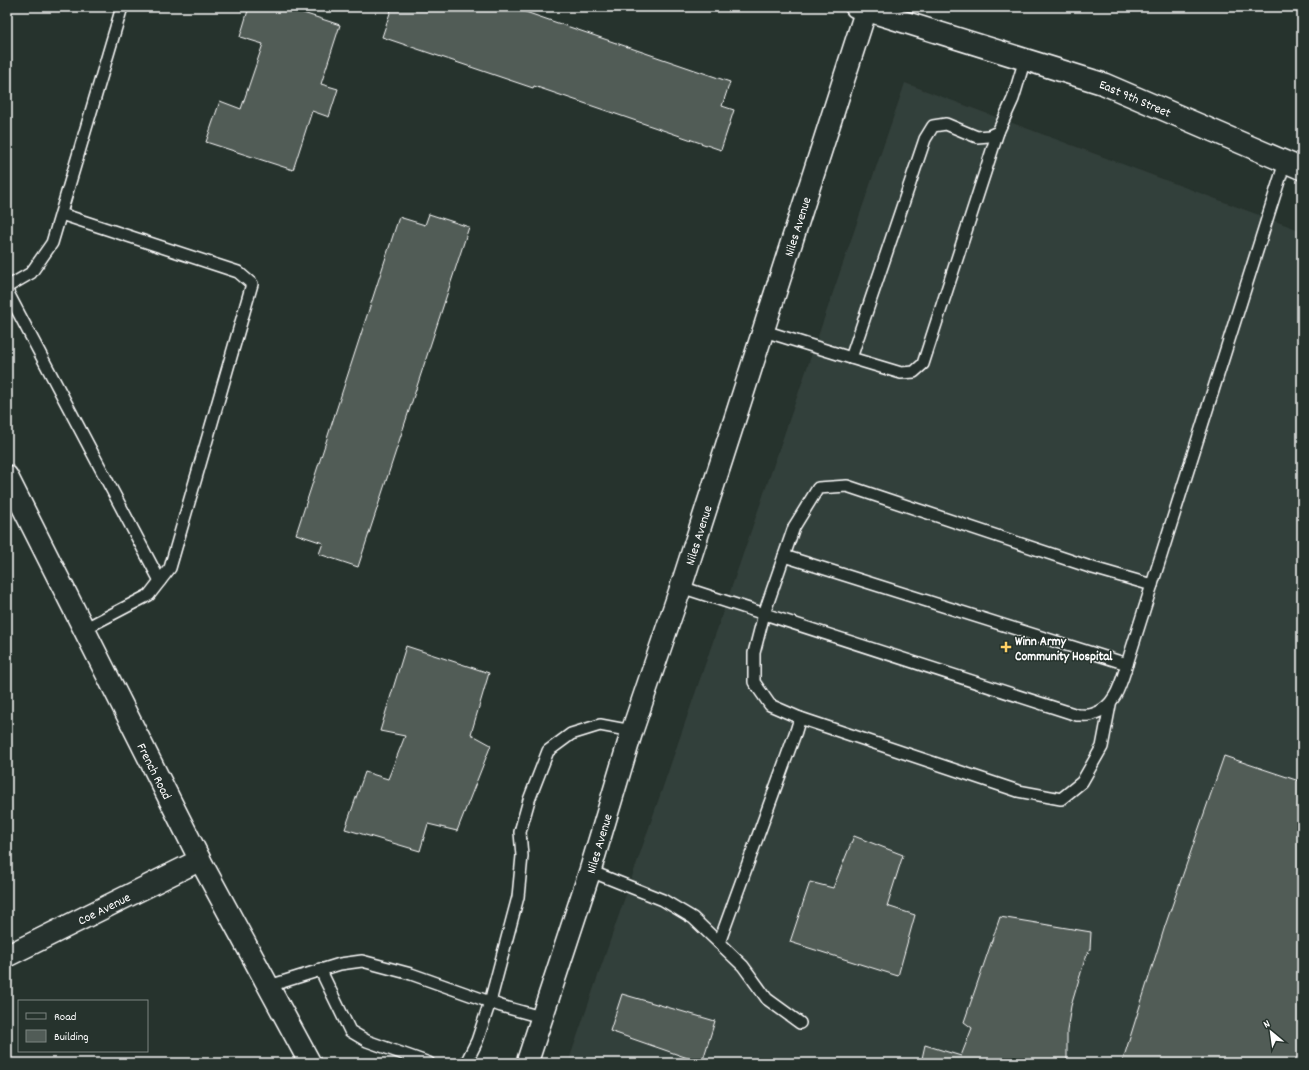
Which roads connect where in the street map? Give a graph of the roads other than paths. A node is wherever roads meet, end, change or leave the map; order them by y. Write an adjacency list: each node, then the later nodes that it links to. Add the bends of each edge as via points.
1 (122, 7): 6 (lane)
2 (863, 8): 3 (street, East 9th Street); 9 (street, Niles Avenue)
3 (1025, 59): 4 (lane, via 1013,99); 5 (street, East 9th Street, via 1104,84)
4 (998, 132): 10 (lane, via 977,137 946,124 933,126 924,139); 10 (lane, via 923,364 914,372 901,372)
5 (1293, 165): 14 (lane)
6 (61, 214): 7 (lane, via 52,243 31,273); 13 (lane, via 238,272 252,284 170,568)
7 (7, 287)
8 (7, 291): 13 (lane)
9 (764, 331): 10 (lane); 15 (street, Niles Avenue)
10 (851, 358)
11 (7, 476): 17 (street, French Road)
12 (784, 556): 14 (lane, via 794,527 818,488 847,486 1093,568); 16 (lane); 18 (lane)
13 (160, 581): 17 (lane, via 148,595)
14 (1152, 585): 18 (lane)
15 (681, 587): 16 (lane); 21 (street, Niles Avenue)
16 (764, 614): 19 (lane, via 1077,715 1093,714); 20 (lane, via 754,652 754,682 770,705)
17 (84, 629): 22 (street, French Road)
18 (1127, 664): 19 (lane)
19 (1110, 705): 20 (lane, via 1102,747 1082,782 1061,799 1018,791)
20 (800, 718): 24 (lane)
21 (632, 731): 23 (street, Niles Avenue); 28 (lane, via 600,726 571,734 548,751 520,832 522,856 518,897)
22 (200, 860): 25 (street, Coe Avenue); 27 (street, French Road)
23 (590, 871): 24 (lane, via 663,900 693,918); 29 (street, Niles Avenue)
24 (719, 943): 30 (lane, via 743,966 767,999)
25 (7, 956)
26 (320, 969): 27 (lane); 28 (lane, via 362,961 411,974); 32 (lane, via 350,1031 367,1041)
27 (269, 986): 31 (street, French Road)
28 (490, 1002): 29 (lane); 33 (lane, via 477,1041)
29 (541, 1017): 34 (street, Niles Avenue)
30 (800, 1023)
31 (310, 1063)
32 (429, 1063)
33 (466, 1063)
34 (527, 1063)

